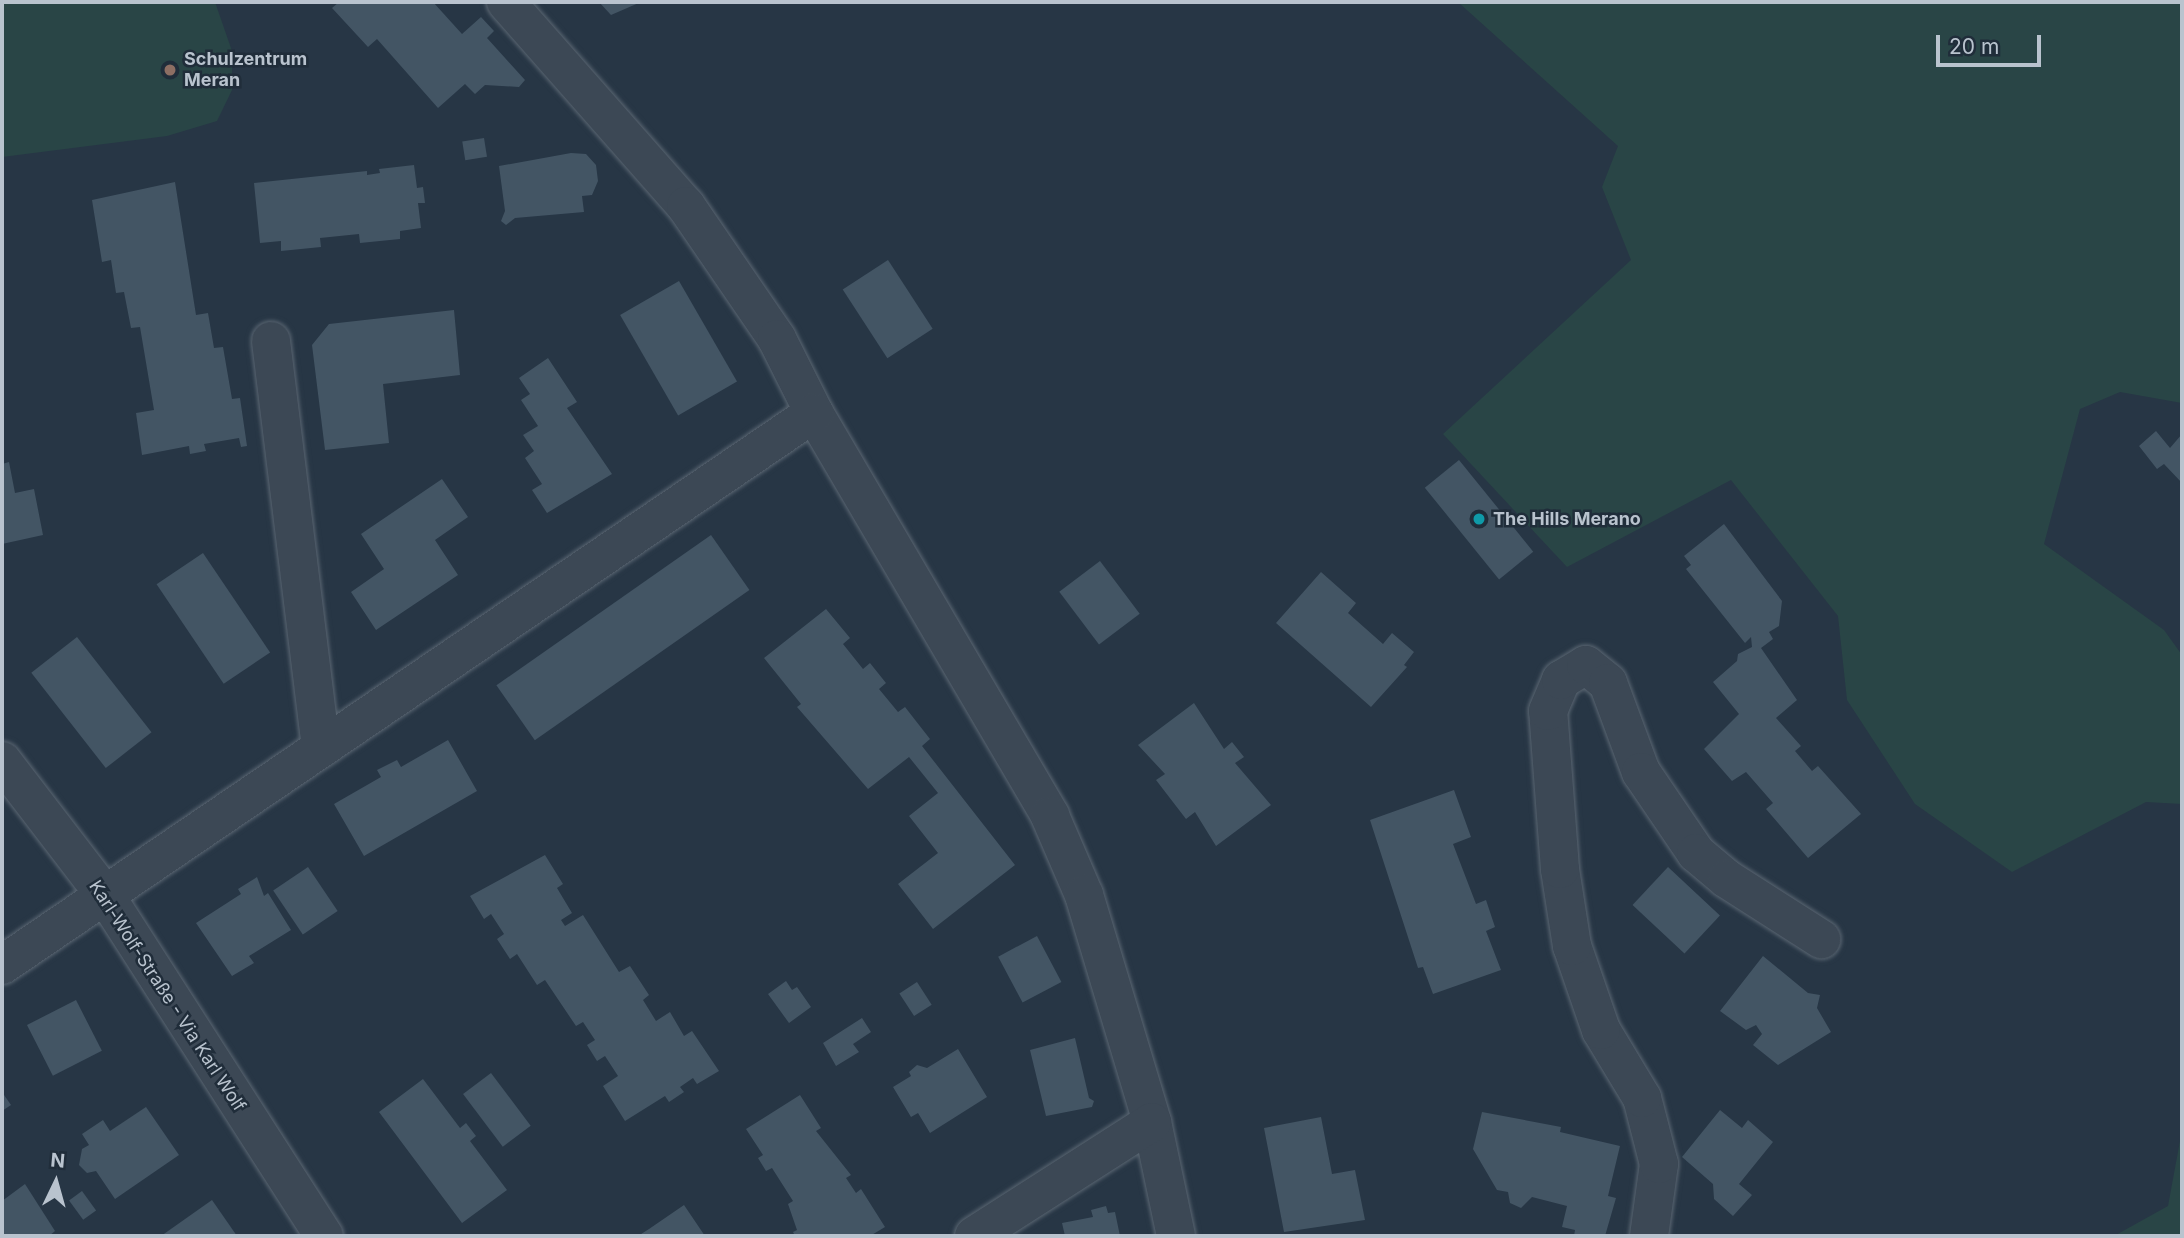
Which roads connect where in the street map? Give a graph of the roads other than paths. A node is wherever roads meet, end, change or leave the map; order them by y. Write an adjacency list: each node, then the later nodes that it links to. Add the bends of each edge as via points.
1 (506, 2): 3 (street, via 686,206 777,339)
2 (271, 341): 4 (street)
3 (814, 412): 4 (street); 9 (street, via 1050,816 1084,895)
4 (321, 748): 6 (street)
5 (2, 761): 6 (street, Karl-Wolf-Straße - Via Karl Wolf)
6 (105, 895): 8 (street); 10 (street, Karl-Wolf-Straße - Via Karl Wolf)
7 (1821, 939): 13 (street, via 1727,879 1696,853 1641,772 1608,682 1586,665 1561,680 1548,711 1560,869 1570,933 1601,1030 1642,1098 1659,1164)
8 (2, 965)
9 (1152, 1122): 11 (street); 12 (street)
10 (324, 1236)
11 (974, 1236)
12 (1176, 1236)
13 (1649, 1236)

